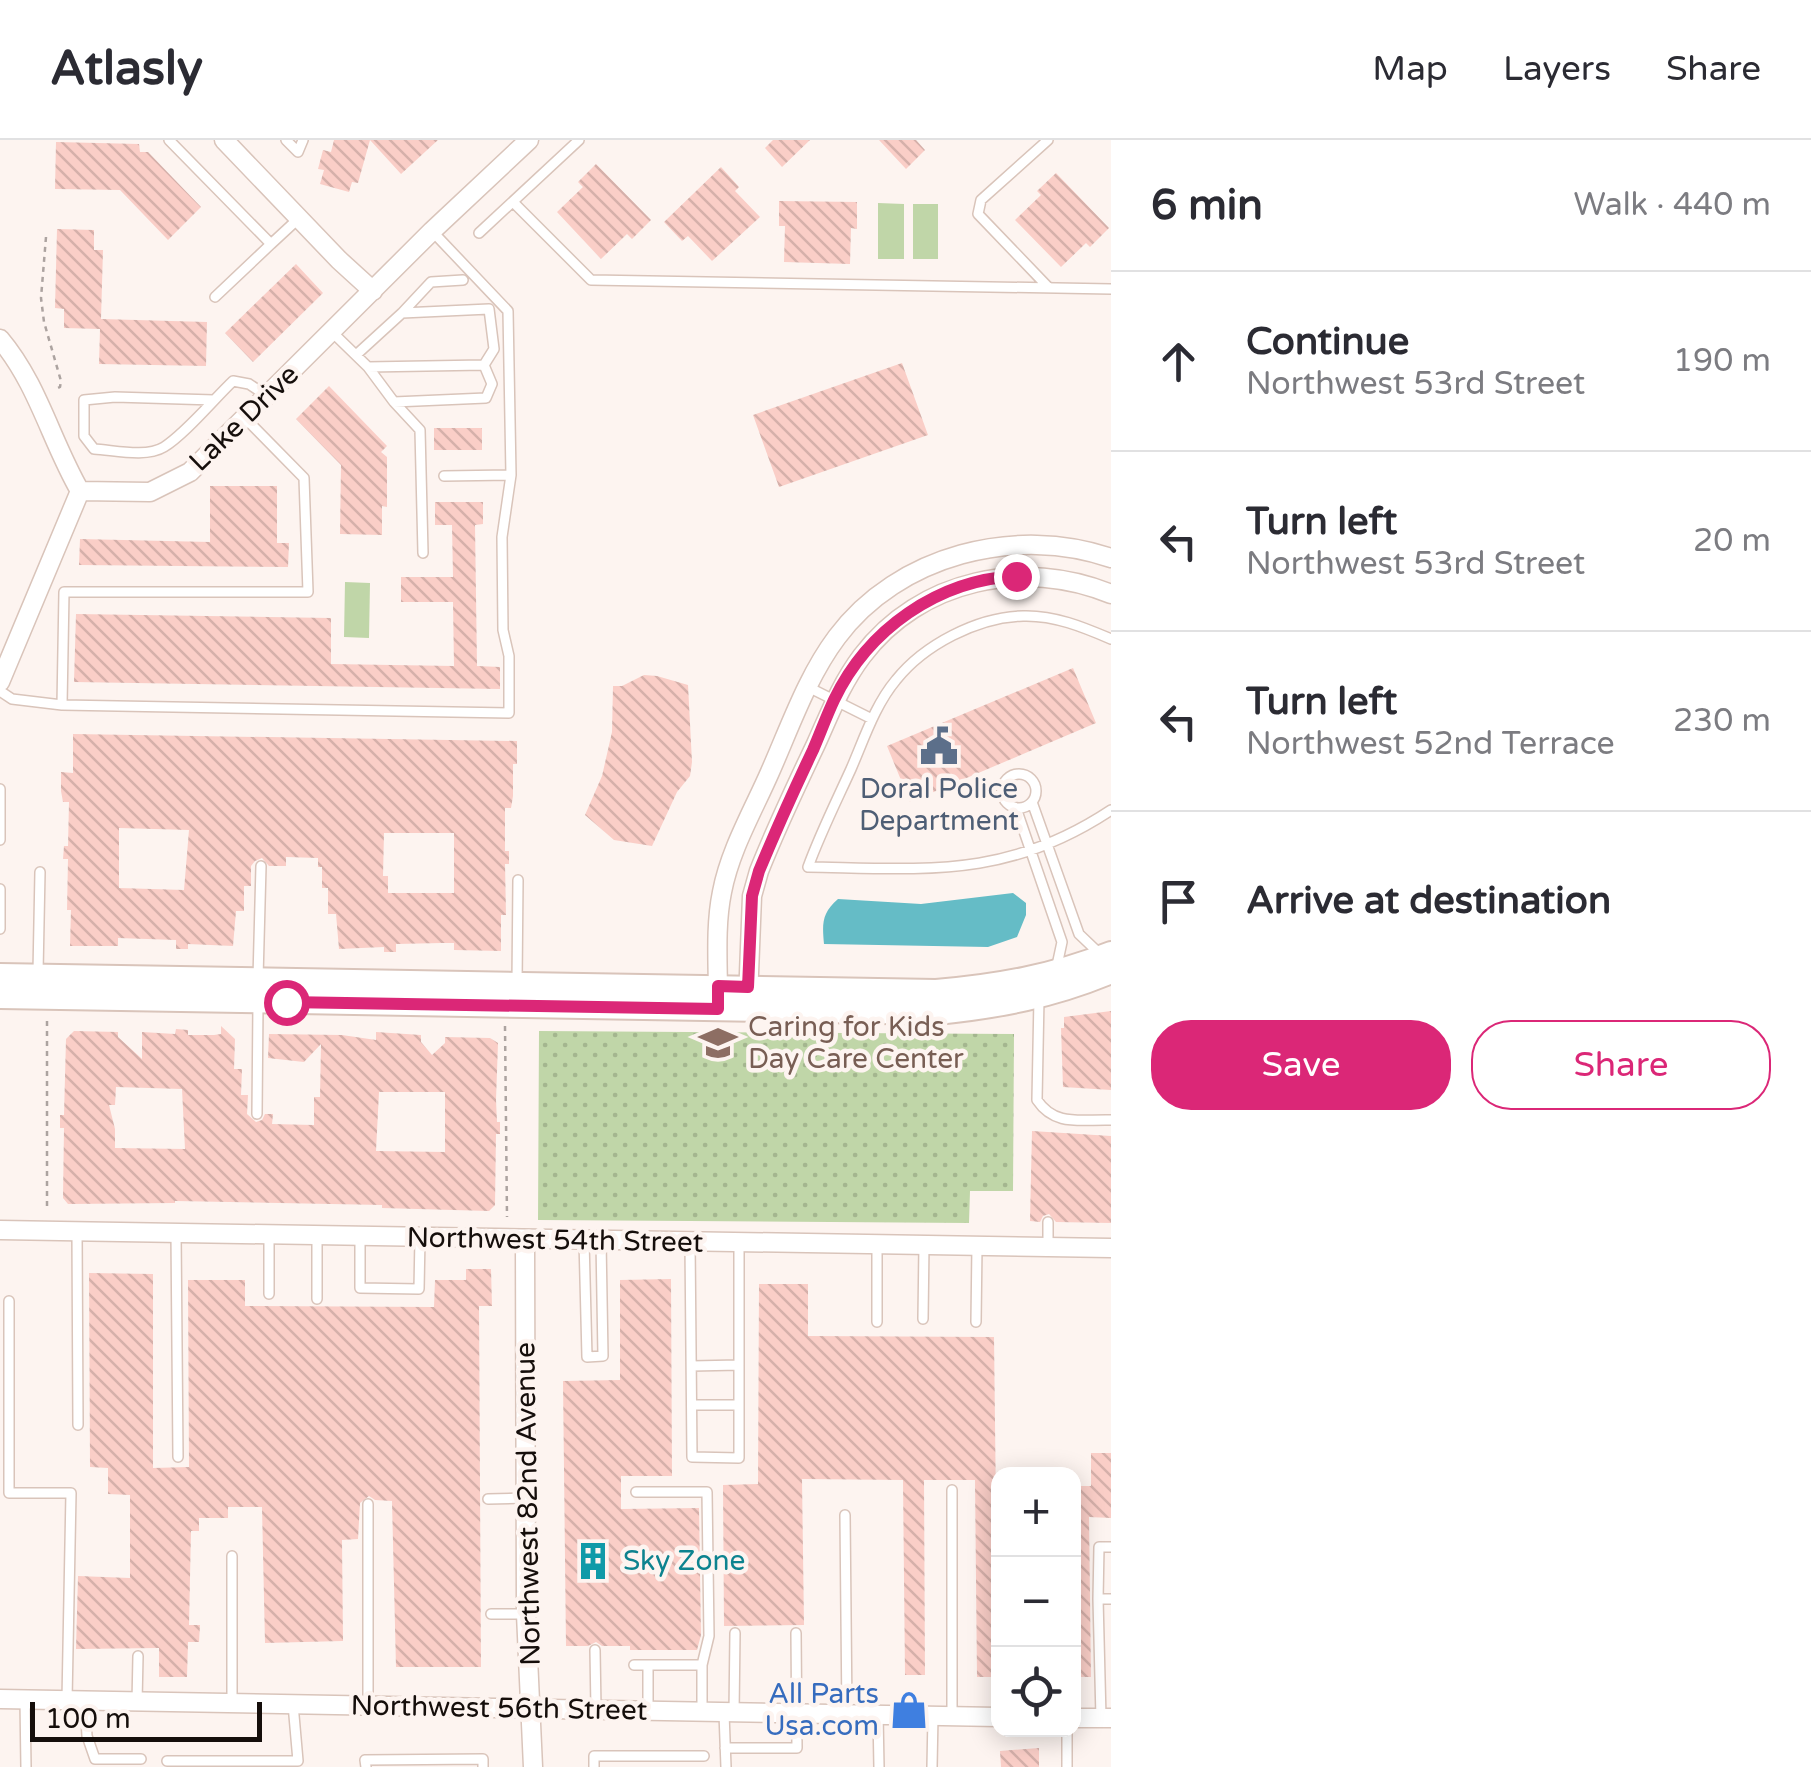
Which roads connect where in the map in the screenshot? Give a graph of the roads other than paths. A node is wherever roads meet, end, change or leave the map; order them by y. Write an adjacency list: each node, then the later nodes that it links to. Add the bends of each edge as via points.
1 (170, 140): 12 (lane)
2 (224, 140): 9 (street)
3 (286, 140): 4 (lane, via 298,152)
4 (303, 140)
5 (529, 140): 10 (street, Lake Drive)
6 (579, 140): 8 (lane)
7 (1048, 140): 14 (lane, via 981,200 978,214)
8 (514, 203): 11 (lane); 14 (lane, via 591,280)
9 (298, 218): 12 (lane); 16 (street)
10 (432, 231): 16 (street, Lake Drive); 28 (lane, via 508,311)
11 (479, 233)
12 (271, 244): 17 (lane)
13 (462, 280): 18 (lane, via 431,282)
14 (1049, 288): 15 (lane)
15 (1111, 289)
16 (374, 291): 19 (street, Lake Drive)
17 (215, 297)
18 (402, 313): 21 (lane); 22 (lane, via 489,309 494,349)
19 (332, 332): 21 (lane); 24 (street, Lake Drive)
20 (0, 339): 30 (street, via 29,382)
21 (356, 355): 23 (lane)
22 (484, 366): 23 (lane); 26 (lane, via 492,384 486,398)
23 (368, 367): 26 (lane)
24 (267, 396): 25 (lane, via 233,381); 27 (street, Lake Drive)
25 (214, 400): 25 (lane, via 162,448 94,449 84,436 84,400)
26 (394, 402): 32 (lane, via 420,430)
27 (245, 418): 30 (street, Lake Drive, via 190,472 150,492); 41 (lane, via 304,478 308,592 64,592)
28 (511, 474): 29 (lane); 41 (lane, via 502,537 509,714)
29 (444, 476)
30 (80, 491): 37 (street)
31 (984, 549): 33 (street, via 1051,546); 34 (lane); 38 (street, via 952,556 888,588 836,638)
32 (423, 553)
33 (1111, 558)
34 (988, 578): 35 (street, via 1049,576); 40 (street, via 961,585 882,632)
35 (1111, 594)
36 (1111, 639): 42 (lane, via 1056,620 1022,616 984,623 921,655)
37 (0, 682)
38 (807, 687): 40 (lane); 47 (street)
39 (0, 691): 41 (lane)
40 (834, 698): 42 (lane); 48 (street)
41 (62, 705)
42 (872, 719): 51 (lane, via 808,868 954,868)
43 (0, 790): 49 (lane)
44 (1032, 802): 45 (lane); 45 (lane, via 1033,781 1012,775 1002,793); 50 (lane)
45 (1016, 808): 51 (lane)
46 (1111, 810): 50 (lane)
47 (750, 817): 48 (street); 64 (street, via 721,895)
48 (776, 828): 65 (street, via 752,896)
49 (0, 840)
50 (1048, 846): 51 (lane); 57 (lane, via 1079,934)
51 (1031, 853): 58 (lane, via 1062,942)
52 (261, 866): 62 (lane)
53 (40, 872): 60 (lane)
54 (518, 880): 61 (lane)
55 (0, 889): 56 (lane)
56 (0, 930)
57 (1108, 961): 58 (street); 66 (street)
58 (1055, 973): 65 (street, via 936,991); 66 (street)
59 (0, 974): 60 (street)
60 (38, 974): 62 (street)
61 (517, 983): 62 (street); 64 (street)
62 (258, 990): 63 (street); 64 (street); 67 (lane)
63 (0, 997)
64 (718, 998): 65 (street)
65 (748, 998): 66 (street, via 937,1012)
66 (1038, 998): 68 (lane, via 1036,1100 1056,1119)
67 (258, 1114)
68 (1111, 1120)
69 (1048, 1222): 84 (lane)
70 (0, 1230): 71 (street, Northwest 54th Street)
71 (78, 1231): 72 (street, Northwest 54th Street); 96 (lane)
72 (176, 1233): 73 (street, Northwest 54th Street); 97 (lane)
73 (269, 1235): 74 (street, Northwest 54th Street); 86 (lane)
74 (317, 1236): 75 (street, Northwest 54th Street); 87 (lane)
75 (360, 1237): 76 (street, Northwest 54th Street); 76 (lane, via 360,1288 419,1289)
76 (420, 1238): 77 (street, Northwest 54th Street)
77 (524, 1240): 78 (street, Northwest 54th Street); 100 (street, Northwest 82nd Avenue)
78 (593, 1241): 78 (lane, via 587,1357 603,1356); 79 (street, Northwest 54th Street)
79 (690, 1242): 80 (street, Northwest 54th Street); 93 (lane)
80 (739, 1243): 81 (street, Northwest 54th Street); 92 (lane)
81 (876, 1245): 82 (street, Northwest 54th Street); 90 (lane)
82 (924, 1245): 83 (street, Northwest 54th Street); 89 (lane)
83 (978, 1246): 84 (street, Northwest 54th Street); 91 (lane)
84 (1048, 1247): 85 (street, Northwest 54th Street)
85 (1111, 1248)
86 (269, 1294)
87 (317, 1299)
88 (9, 1300): 119 (lane, via 9,1494 71,1494)
89 (923, 1320)
90 (877, 1322)
91 (976, 1322)
92 (739, 1365): 93 (lane); 95 (lane)
93 (692, 1366): 94 (lane)
94 (692, 1405): 95 (lane); 95 (lane, via 692,1457 739,1458)
95 (739, 1405)
96 (78, 1425)
97 (178, 1457)
98 (952, 1490): 132 (lane)
99 (636, 1492): 116 (lane, via 706,1492 709,1636)
100 (526, 1498): 101 (lane); 109 (street, Northwest 82nd Avenue)
101 (488, 1499)
102 (368, 1504): 123 (lane)
103 (846, 1516): 130 (lane)
104 (1111, 1547): 107 (lane, via 1099,1547)
105 (232, 1556): 121 (lane)
106 (1111, 1599): 107 (lane)
107 (1098, 1600): 134 (lane)
108 (491, 1614): 109 (lane)
109 (526, 1614): 124 (street, Northwest 82nd Avenue)
110 (796, 1632): 129 (lane)
111 (735, 1633): 128 (lane)
112 (594, 1650): 125 (lane)
113 (138, 1656): 120 (lane)
114 (634, 1665): 115 (lane)
115 (648, 1665): 116 (lane); 126 (lane)
116 (702, 1665): 127 (lane)
117 (0, 1699): 118 (street, Northwest 56th Street)
118 (26, 1700): 119 (street, Northwest 56th Street); 142 (lane)
119 (76, 1700): 120 (street, Northwest 56th Street); 138 (lane, via 95,1759)
120 (137, 1702): 121 (street, Northwest 56th Street)
121 (232, 1703): 122 (street, Northwest 56th Street)
122 (293, 1704): 123 (street, Northwest 56th Street); 141 (lane)
123 (368, 1705): 124 (street, Northwest 56th Street)
124 (532, 1708): 125 (street, Northwest 56th Street); 145 (street, Northwest 82nd Avenue)
125 (596, 1712): 126 (street, Northwest 56th Street)
126 (648, 1712): 127 (street, Northwest 56th Street)
127 (702, 1713): 128 (street, Northwest 56th Street)
128 (730, 1713): 129 (street, Northwest 56th Street); 136 (lane)
129 (797, 1714): 130 (street, Northwest 56th Street); 136 (lane, via 797,1748)
130 (847, 1715): 131 (street, Northwest 56th Street)
131 (878, 1715): 132 (street, Northwest 56th Street); 148 (lane)
132 (942, 1716): 133 (street, Northwest 56th Street); 149 (lane)
133 (991, 1717)
134 (1106, 1718)
135 (1067, 1737): 150 (lane)
136 (726, 1748): 147 (lane)
137 (704, 1756): 146 (lane, via 594,1756)
138 (141, 1759)
139 (167, 1761): 140 (lane)
140 (256, 1764): 141 (lane)
141 (298, 1764)
142 (26, 1767)
143 (366, 1767): 144 (lane, via 366,1760 483,1759)
144 (483, 1767)
145 (533, 1767)
146 (594, 1767)
147 (726, 1767)
148 (879, 1767)
149 (932, 1767)
150 (1066, 1767)

